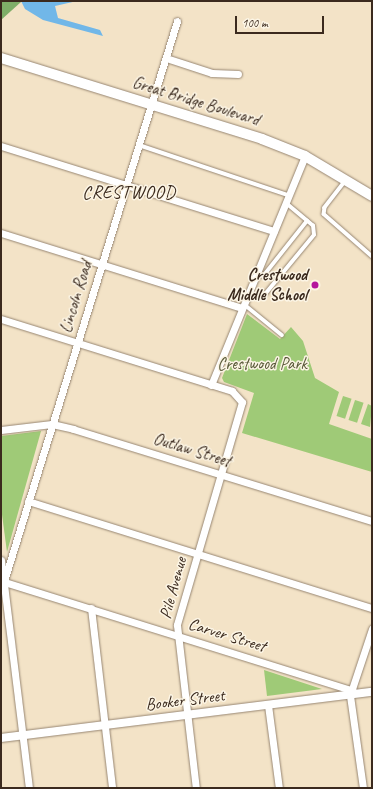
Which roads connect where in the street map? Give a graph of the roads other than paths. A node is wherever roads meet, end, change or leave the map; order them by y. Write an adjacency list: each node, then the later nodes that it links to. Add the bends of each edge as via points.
1 (177, 21): 3 (street, Lincoln Road)
2 (1, 58): 5 (main road, Great Bridge Boulevard)
3 (166, 58): 4 (street, via 212,73); 5 (street, Lincoln Road)
4 (238, 74)
5 (152, 105): 6 (street, Lincoln Road); 8 (main road, Great Bridge Boulevard, via 257,137)
6 (139, 145): 10 (street, Lincoln Road); 11 (lane)
7 (1, 146): 10 (street)
8 (305, 156): 9 (main road, Great Bridge Boulevard); 11 (street)
9 (347, 180): 12 (main road, Great Bridge Boulevard); 17 (lane, via 324,208 324,214)
10 (127, 185): 15 (street); 18 (street, Lincoln Road)
11 (288, 195): 13 (street)
12 (372, 196)
13 (286, 202): 14 (lane); 15 (street)
14 (307, 221): 19 (lane, via 264,274); 20 (lane, via 314,229 314,235 266,293)
15 (274, 230): 19 (street)
16 (1, 233): 18 (street)
17 (372, 256)
18 (102, 264): 21 (street); 24 (street, Lincoln Road)
19 (254, 277): 20 (street)
20 (247, 296): 21 (street)
21 (243, 306): 23 (lane); 25 (street)
22 (1, 319): 24 (street)
23 (282, 335)
24 (77, 344): 25 (street); 26 (street, Lincoln Road)
25 (211, 385): 28 (street, Pile Avenue, via 232,391 242,402)
26 (52, 424): 27 (street, Outlaw Street); 28 (street, Outlaw Street); 29 (street, Lincoln Road)
27 (1, 430)
28 (222, 475): 30 (street, Outlaw Street); 31 (street, Pile Avenue)
29 (28, 501): 31 (street); 33 (street, Lincoln Road)
30 (372, 521)
31 (198, 554): 35 (street); 37 (street, Pile Avenue)
32 (1, 560): 33 (street)
33 (2, 581): 34 (street, Carver Street); 43 (street)
34 (91, 608): 37 (street, Carver Street); 42 (street)
35 (372, 608)
36 (372, 629): 38 (street)
37 (177, 635): 38 (street, Carver Street); 41 (street, Pile Avenue)
38 (351, 692): 39 (street, Booker Street); 40 (street, Booker Street); 49 (street)
39 (372, 692)
40 (268, 705): 41 (street, Booker Street); 48 (street)
41 (186, 716): 42 (street, Booker Street); 47 (street, Pile Avenue)
42 (105, 725): 43 (street, Booker Street); 46 (street)
43 (22, 736): 44 (street, Booker Street); 45 (street)
44 (1, 738)
45 (29, 788)
46 (112, 788)
47 (196, 788)
48 (279, 788)
49 (363, 788)

